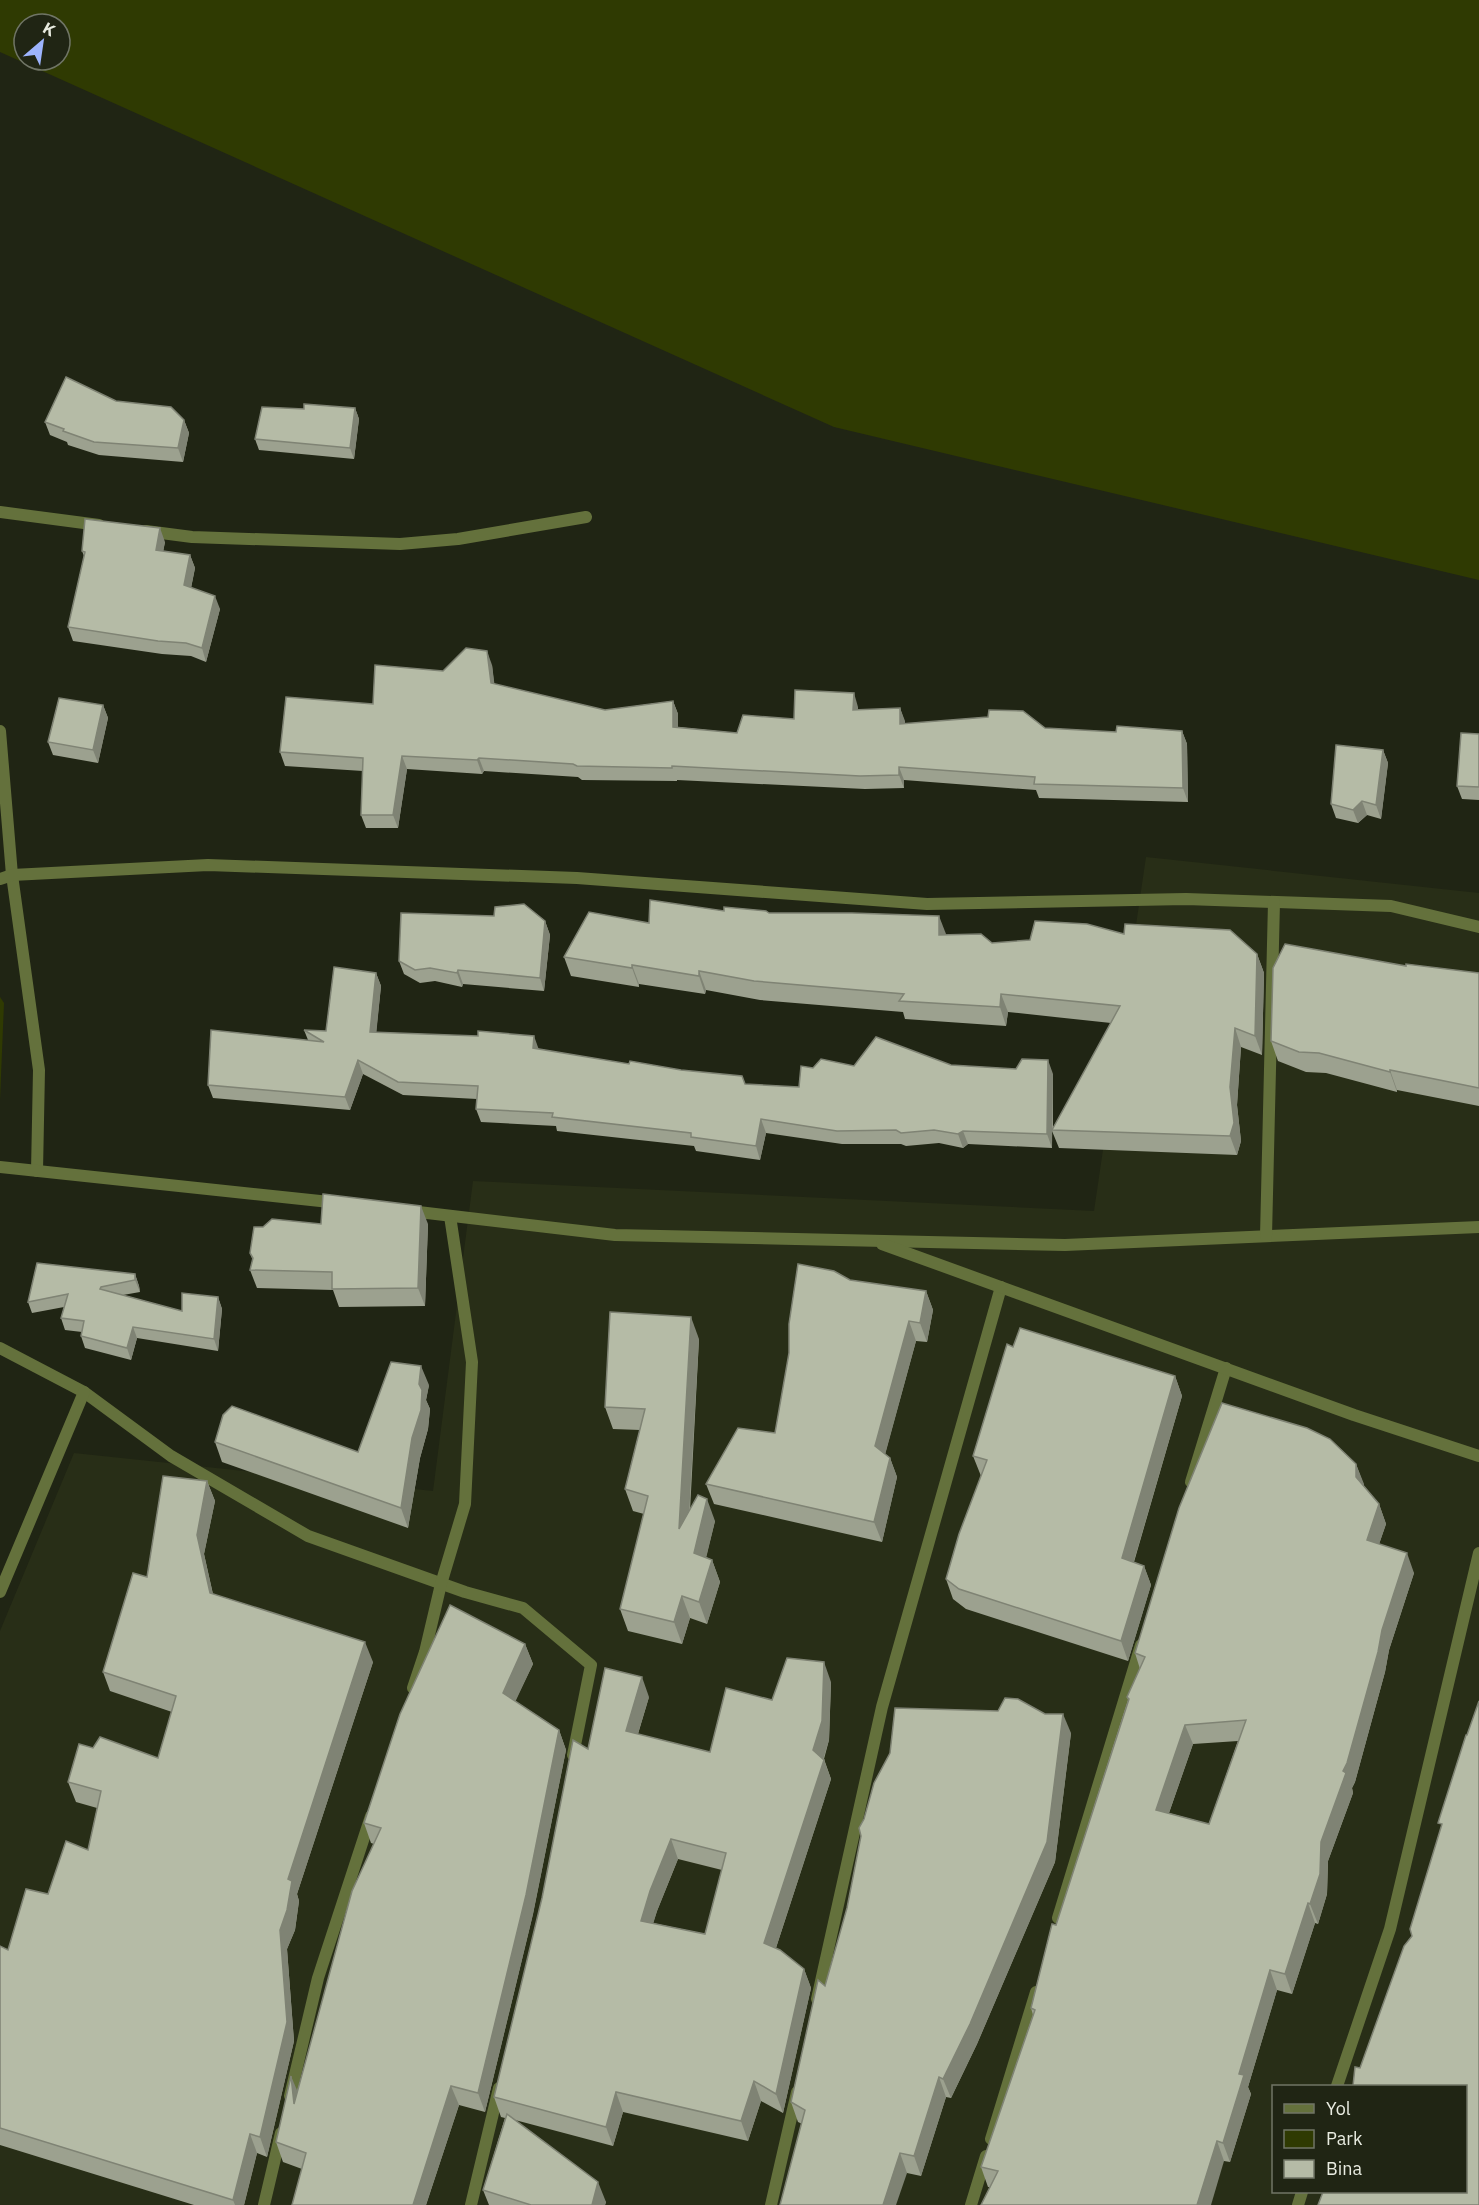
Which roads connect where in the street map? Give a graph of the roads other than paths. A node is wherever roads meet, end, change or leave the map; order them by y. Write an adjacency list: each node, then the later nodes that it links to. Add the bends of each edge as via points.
1 (0, 512): 3 (street)
2 (586, 517): 4 (street, via 458,539 400,544 192,537)
3 (113, 526)
4 (135, 530)
5 (0, 731): 6 (street)
6 (0, 736): 7 (street)
7 (6, 877): 8 (street, via 208,865 577,878 927,903 1186,898); 11 (street, via 39,1070)
8 (1274, 902): 9 (street, via 1391,906); 16 (street)
9 (1479, 927)
10 (0, 1167): 11 (street)
11 (37, 1171): 12 (street)
12 (357, 1205)
13 (392, 1209): 14 (street)
14 (450, 1216): 17 (street, via 615,1235); 25 (street, via 472,1362 465,1504)
15 (1479, 1227): 16 (street)
16 (1266, 1236): 17 (street, via 1065,1245)
17 (872, 1240): 18 (street)
18 (1000, 1287): 20 (street); 33 (street, via 882,1707)
19 (0, 1348): 21 (street)
20 (1226, 1368): 22 (street); 23 (street)
21 (84, 1392): 25 (street, via 171,1456 308,1536); 26 (street)
22 (1479, 1456)
23 (1187, 1494)
24 (1479, 1553): 36 (street, via 1390,1929)
25 (441, 1584): 28 (street); 29 (street, via 523,1608 591,1665)
26 (0, 1592)
27 (1145, 1632): 31 (street)
28 (411, 1697)
29 (571, 1767)
30 (374, 1809): 37 (street, via 318,1978)
31 (1054, 1930)
32 (1041, 1976): 42 (street)
33 (815, 2008)
34 (502, 2078): 40 (street)
35 (800, 2078): 41 (street)
36 (1337, 2085)
37 (288, 2103)
38 (283, 2126): 39 (street)
39 (264, 2205)
40 (471, 2205)
41 (771, 2205)
42 (971, 2205)

